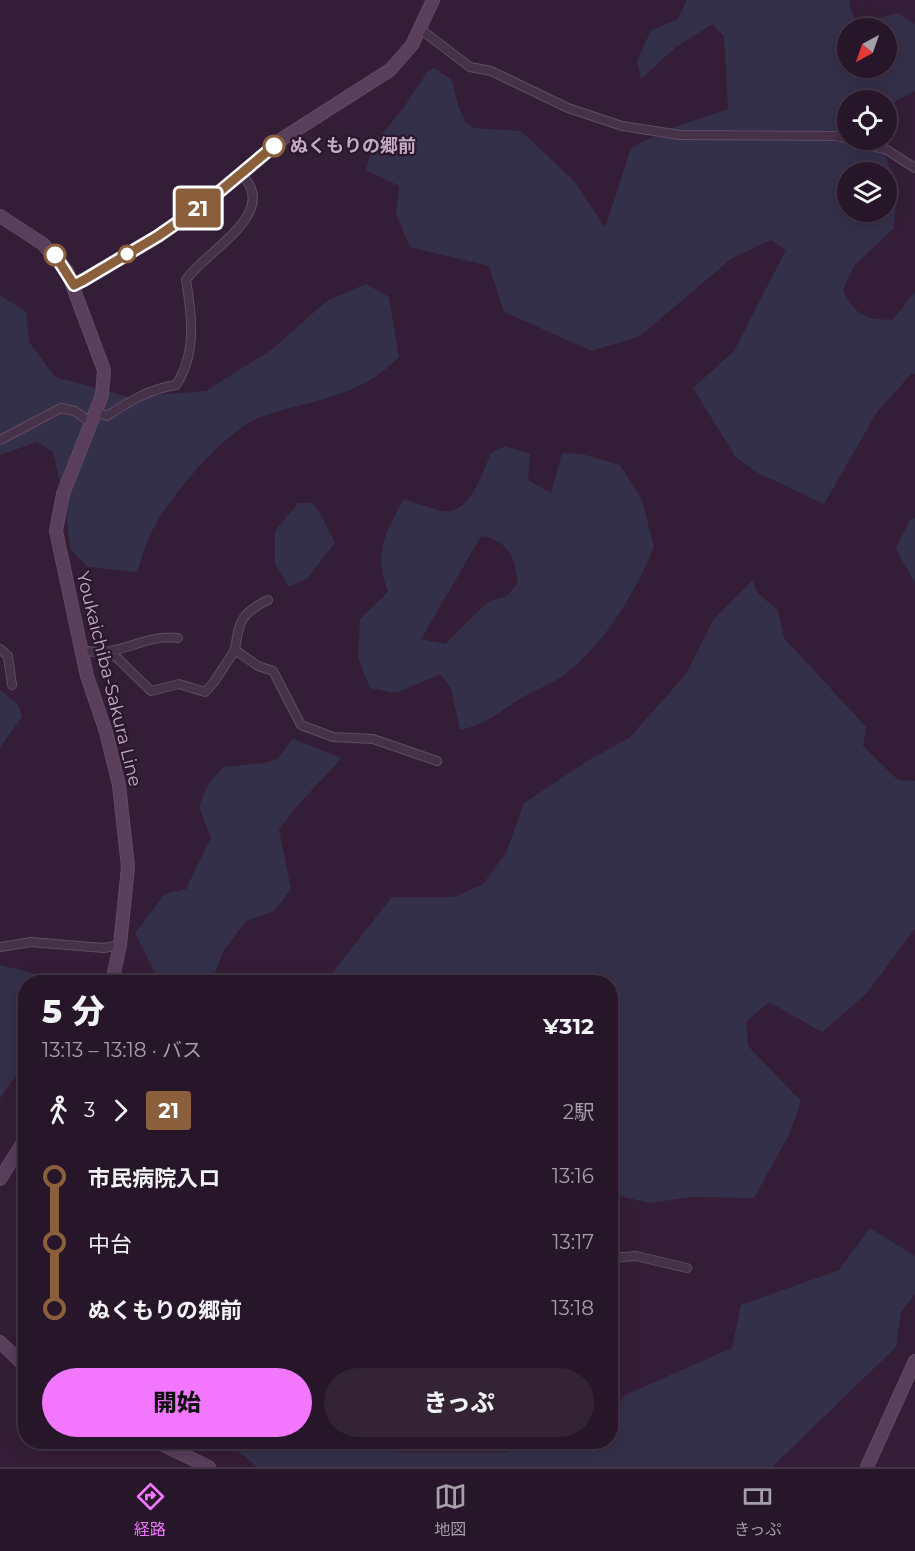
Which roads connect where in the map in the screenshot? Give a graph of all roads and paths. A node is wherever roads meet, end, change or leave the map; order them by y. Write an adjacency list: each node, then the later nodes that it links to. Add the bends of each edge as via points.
1 (433, 0): 2 (main road)
2 (420, 29): 3 (street, via 470,67 491,71 567,108 622,126 680,135); 6 (main road, via 402,59 390,70 285,137)
3 (837, 136)
4 (887, 150): 5 (street)
5 (915, 168)
6 (241, 174): 8 (main road, via 158,236); 9 (street, via 251,184 250,210 220,248 193,269 186,280 193,322 184,372 176,385 134,398 107,416)
7 (0, 216): 8 (main road, Youkaichiba-Sakura Line, via 53,253)
8 (74, 285): 9 (main road, Youkaichiba-Sakura Line, via 104,370 102,394)
9 (93, 417): 10 (street, via 61,408); 14 (main road, Youkaichiba-Sakura Line, via 57,520 59,552)
10 (0, 440)
11 (268, 600): 15 (street, via 248,610 238,626)
12 (178, 638): 16 (street, via 161,636)
13 (0, 649): 17 (street, via 8,656)
14 (81, 650): 16 (street); 19 (main road, Youkaichiba-Sakura Line, via 119,785 128,867)
15 (234, 650): 16 (street, via 205,692 179,684 151,691); 18 (street, via 273,671 301,725 333,737 373,739)
16 (112, 653)
17 (12, 685)
18 (437, 760)
19 (120, 945): 20 (street, via 104,948 31,942); 21 (main road, Youkaichiba-Sakura Line)
20 (0, 947)
21 (114, 975)
22 (18, 1151): 23 (main road)
23 (0, 1179)
24 (618, 1257): 25 (street, via 636,1256)
25 (687, 1268)
26 (0, 1342): 27 (main road)
27 (18, 1359)
28 (915, 1361): 31 (main road)
29 (172, 1449): 30 (main road)
30 (209, 1467)
31 (867, 1467)

